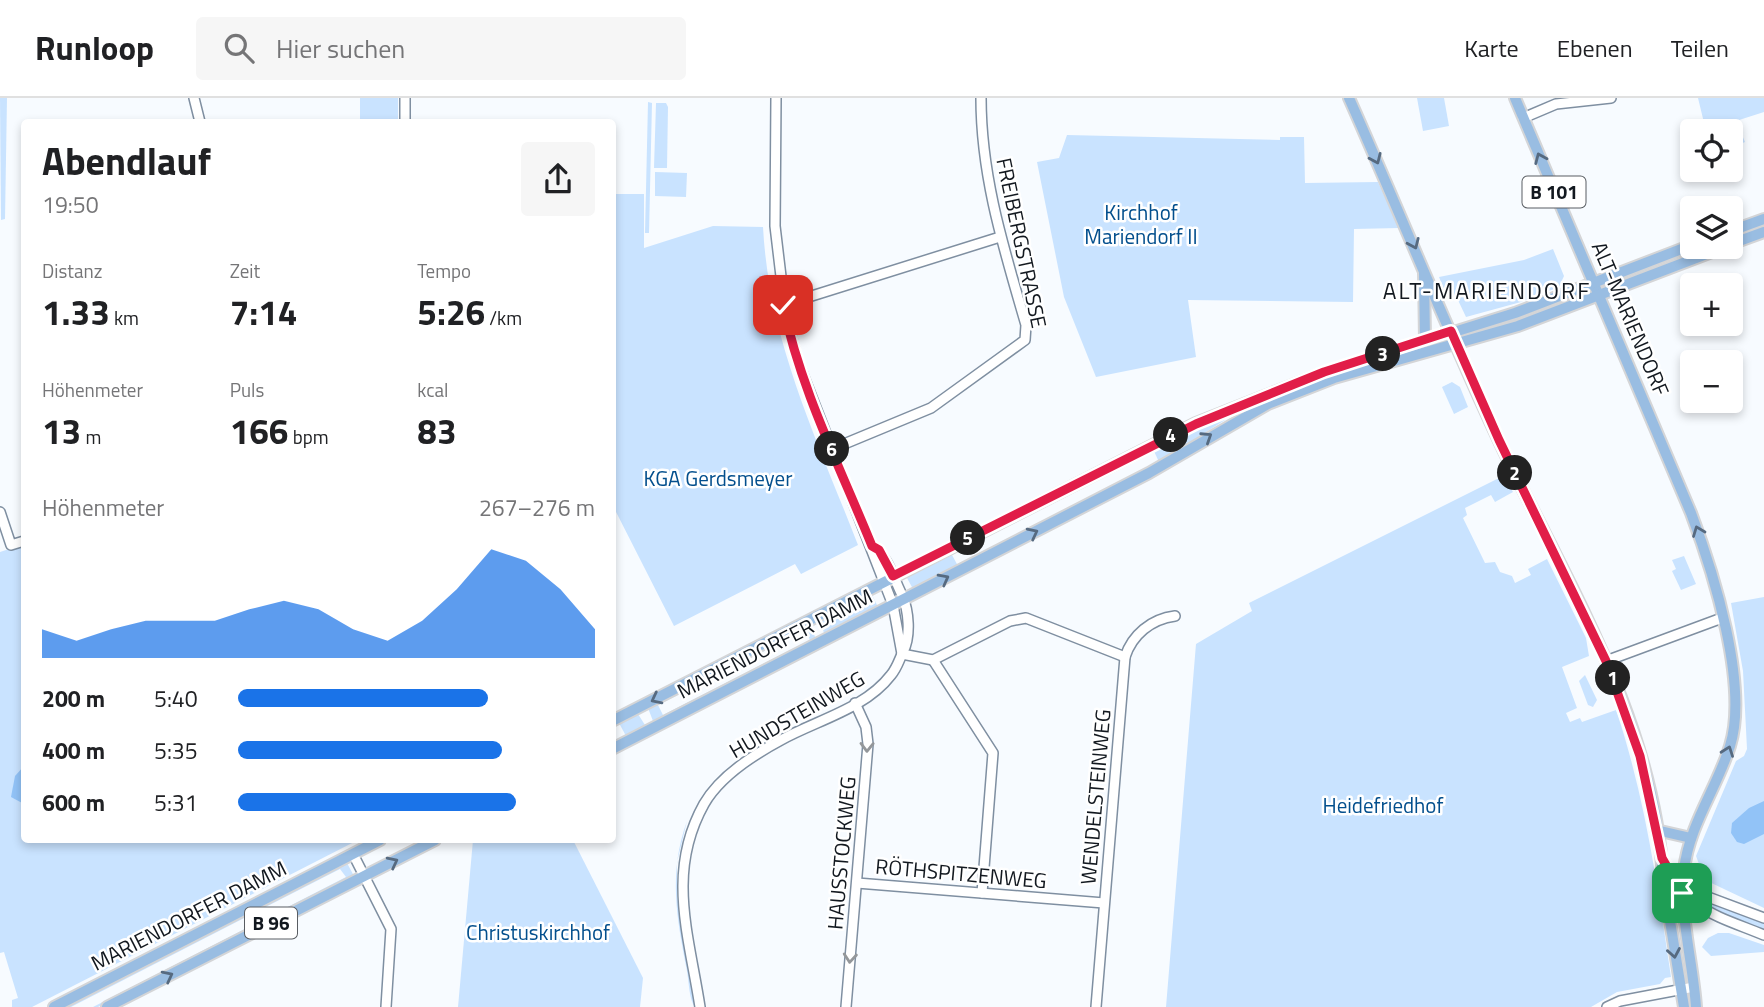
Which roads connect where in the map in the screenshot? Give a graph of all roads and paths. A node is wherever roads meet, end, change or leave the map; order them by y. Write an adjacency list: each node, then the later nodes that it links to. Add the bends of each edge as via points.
1 (194, 98): 9 (street)
2 (405, 98): 10 (street)
3 (776, 98): 21 (street, via 775,226)
4 (981, 98): 14 (street, FREIBERGSTRASSE, via 984,158)
5 (1349, 98): 18 (main road, one-way to 18)
6 (1515, 98): 8 (main road, ALT-MARIENDORF / B 101)
7 (1611, 98): 8 (street, via 1556,104)
8 (1523, 118): 19 (main road, ALT-MARIENDORF / B 101, one-way to 8)
9 (199, 119)
10 (405, 119)
11 (1764, 219): 12 (main road)
12 (1743, 227)
13 (1764, 232): 15 (main road)
14 (1000, 237): 21 (street); 25 (street, FREIBERGSTRASSE, via 1027,330 1023,344 918,415)
15 (1743, 240)
16 (1680, 249): 19 (main road, MARIENDORFER DAMM)
17 (1693, 259): 20 (main road, MARIENDORFER DAMM)
18 (1424, 268): 22 (main road); 23 (main road)
19 (1592, 282): 20 (main road, ALT-MARIENDORF); 22 (main road, MARIENDORFER DAMM, via 1515,313)
20 (1598, 294): 24 (main road, MARIENDORFER DAMM, via 1518,326); 32 (main road, ALT-MARIENDORF, one-way to 20, via 1691,513)
21 (783, 305): 25 (street, via 797,359)
22 (1451, 331): 23 (main road, MARIENDORFER DAMM); 24 (main road)
23 (1424, 340): 28 (main road, MARIENDORFER DAMM, via 1324,372 1196,424)
24 (1456, 344): 29 (main road, MARIENDORFER DAMM, one-way to 24, via 1149,473 1268,404 1334,378); 36 (main road)
25 (832, 449): 28 (street)
26 (0, 512): 27 (street, via 11,545)
27 (21, 542)
28 (888, 579): 29 (street, HUNDSTEINWEG); 30 (street); 38 (main road, MARIENDORFER DAMM, one-way to 38)
29 (904, 600): 30 (main road, MARIENDORFER DAMM); 33 (street, HUNDSTEINWEG, via 908,638)
30 (893, 605): 33 (street); 39 (main road, MARIENDORFER DAMM)
31 (1175, 616): 34 (street, via 1139,633)
32 (1722, 618): 36 (street); 41 (main road, ALT-MARIENDORF, one-way to 32, via 1735,727 1732,672)
33 (902, 654): 35 (street); 37 (street, HUNDSTEINWEG, via 886,681)
34 (1125, 657): 35 (street, via 1039,621 1021,618); 50 (street, WENDELSTEINWEG)
35 (933, 660): 48 (street, via 993,753)
36 (1606, 661): 40 (main road, via 1640,756)
37 (855, 703): 47 (street, HAUSSTOCKWEG, one-way to 47, via 868,744); 59 (street, HUNDSTEINWEG, via 784,738 728,775 695,821 684,853 682,882)
38 (616, 719)
39 (616, 747)
40 (1656, 830): 41 (main road); 45 (main road)
41 (1691, 838): 49 (main road, ALT-MARIENDORF)
42 (374, 843): 44 (main road, MARIENDORFER DAMM / B 96)
43 (429, 843): 46 (main road, MARIENDORFER DAMM / B 96, one-way to 43)
44 (353, 854): 46 (street); 56 (main road, MARIENDORFER DAMM / B 96)
45 (1662, 858): 49 (street); 51 (main road)
46 (364, 876): 57 (main road, MARIENDORFER DAMM / B 96, one-way to 46); 58 (street, via 392,933)
47 (857, 883): 48 (street, RÖTHSPITZENWEG); 60 (street, HAUSSTOCKWEG, one-way to 60)
48 (982, 893): 50 (street, RÖTHSPITZENWEG)
49 (1682, 893): 51 (street); 52 (street, via 1700,894); 53 (street, via 1704,910); 54 (main road, ALT-MARIENDORF)
50 (1104, 903): 61 (street, WENDELSTEINWEG)
51 (1669, 916): 55 (main road, one-way to 55)
52 (1764, 918)
53 (1764, 935)
54 (1695, 987): 55 (street); 64 (main road, ALT-MARIENDORF)
55 (1681, 989): 62 (street); 63 (main road)
56 (54, 1007)
57 (107, 1007)
58 (386, 1007)
59 (700, 1007)
60 (846, 1007)
61 (1096, 1007)
62 (1607, 1007)
63 (1684, 1007)
64 (1696, 1007)

